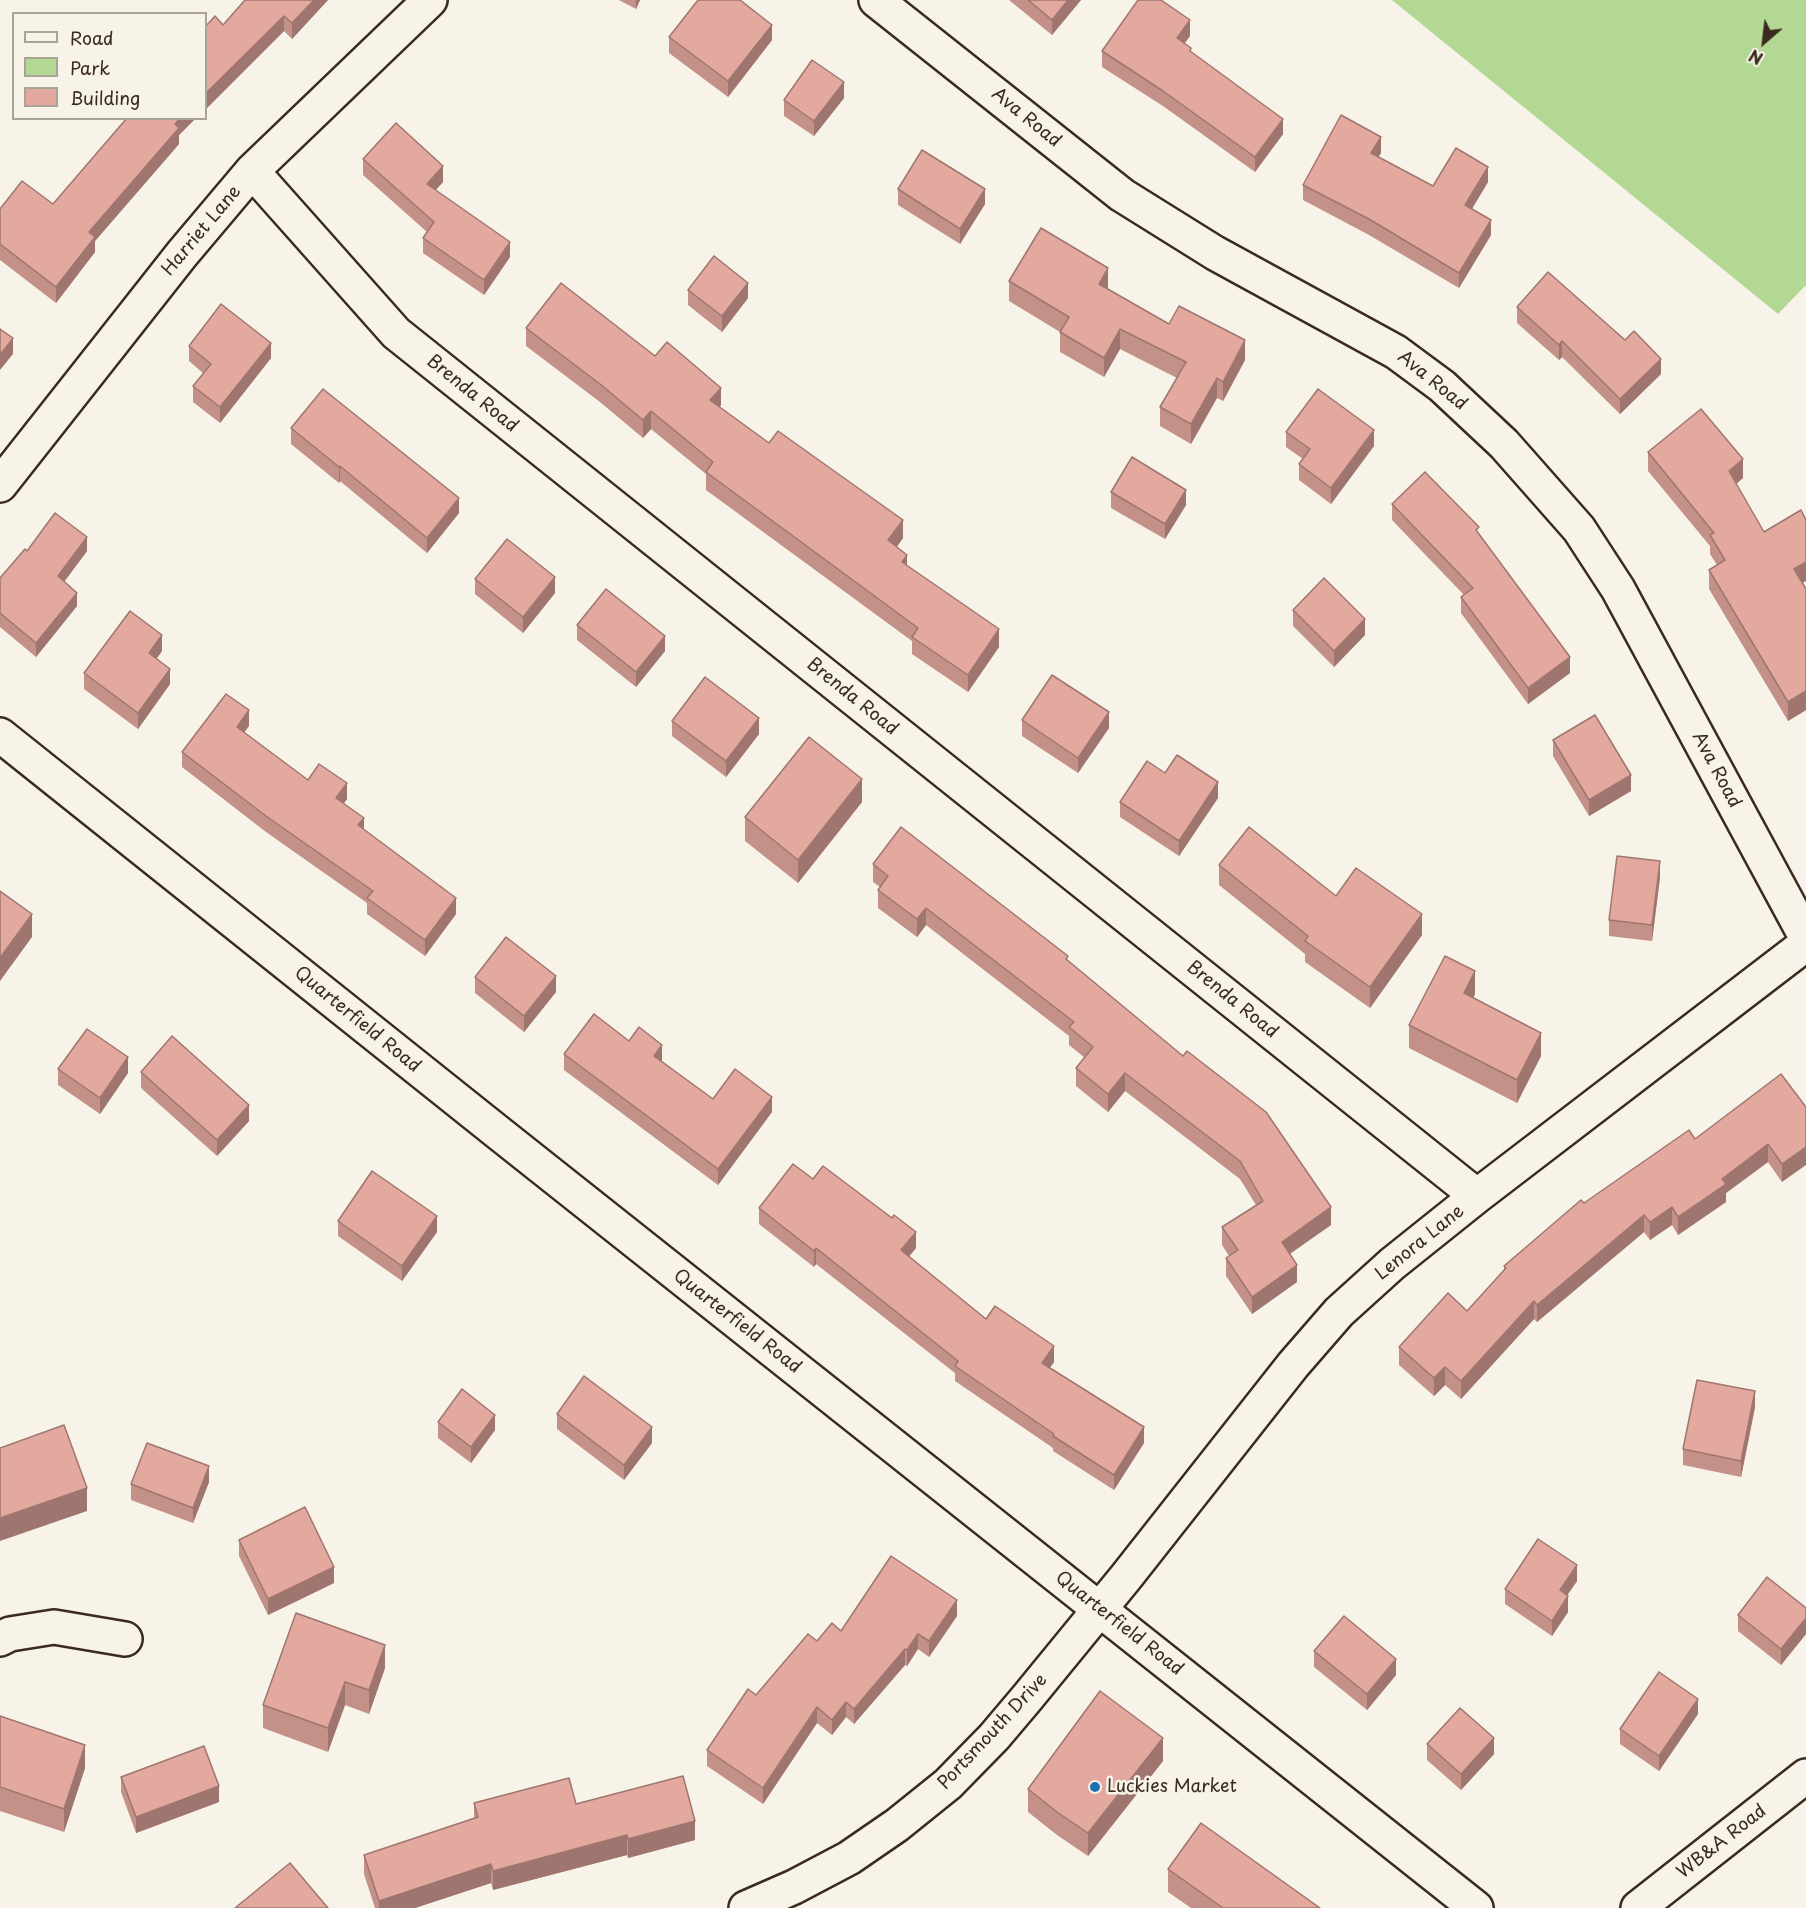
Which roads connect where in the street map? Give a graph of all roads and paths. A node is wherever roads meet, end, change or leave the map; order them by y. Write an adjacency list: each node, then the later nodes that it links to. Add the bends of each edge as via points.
1 (430, 0): 3 (street, Harriet Lane)
2 (876, 0): 6 (street, Ava Road, via 1122,195 1215,253 1396,352 1442,386 1504,444 1579,530 1618,590)
3 (252, 171): 4 (street, Harriet Lane); 8 (street, Brenda Road, via 396,333)
4 (0, 485)
5 (0, 735): 9 (street, Quarterfield Road)
6 (1806, 937)
7 (1806, 944): 8 (street, Lenora Lane)
8 (1477, 1196): 9 (street, Lenora Lane, via 1339,1312)
9 (1100, 1609): 13 (street, Portsmouth Drive, via 994,1737 948,1784 849,1858); 14 (street, Quarterfield Road)
10 (0, 1639): 11 (street, via 54,1627)
11 (126, 1639)
12 (1806, 1776): 15 (street, WB&A Road)
13 (746, 1908)
14 (1476, 1908)
15 (1638, 1908)

